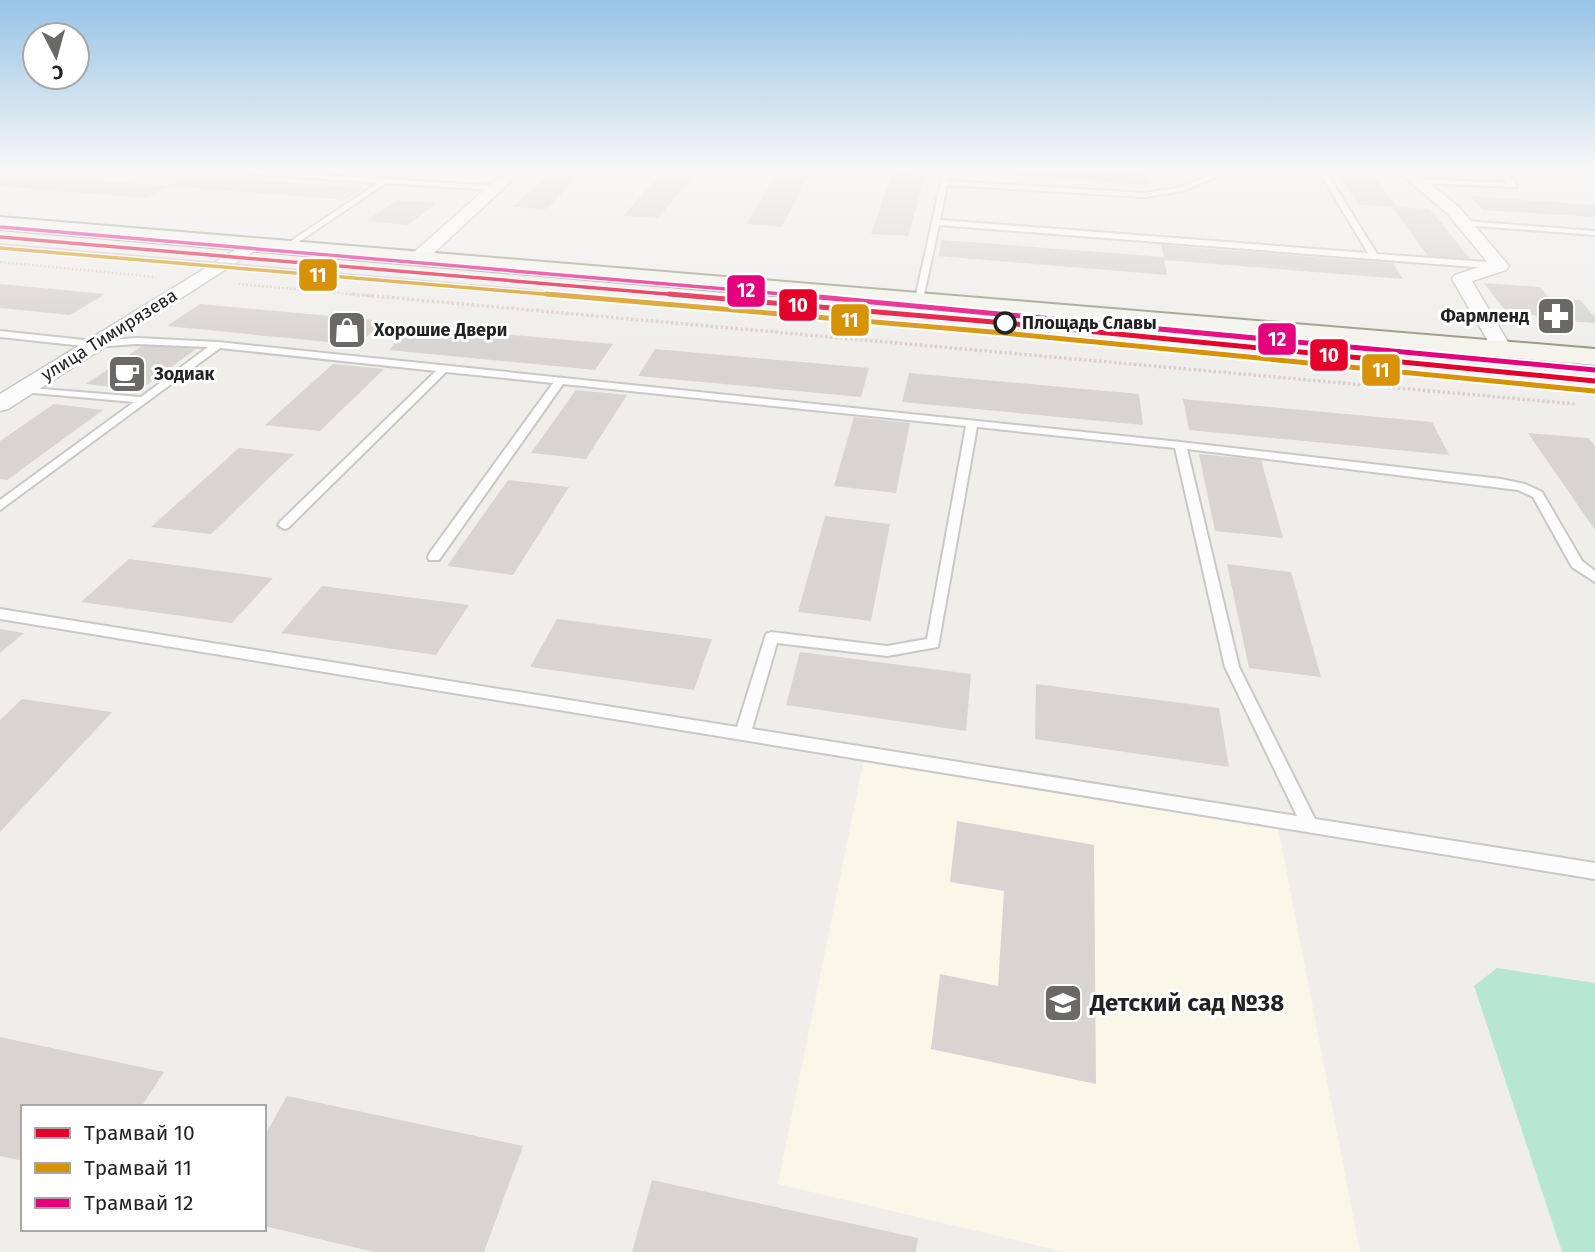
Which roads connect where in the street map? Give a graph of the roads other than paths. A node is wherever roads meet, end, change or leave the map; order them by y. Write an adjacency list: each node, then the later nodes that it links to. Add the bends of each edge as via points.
1 (65, 228): 10 (main road)
2 (315, 228): 11 (lane)
3 (451, 228): 13 (street)
4 (935, 228): 15 (lane)
5 (1019, 228): 12 (lane)
6 (1357, 228): 12 (lane)
7 (1470, 228): 14 (street)
8 (1536, 228): 9 (lane)
9 (1595, 233)
10 (253, 244): 11 (main road); 17 (street, улица Тимирязева)
11 (288, 247): 13 (main road)
12 (1374, 256): 14 (lane)
13 (418, 258): 15 (main road)
14 (1500, 266): 19 (street, via 1461,279)
15 (919, 299): 19 (main road)
16 (0, 334): 17 (lane)
17 (93, 344): 18 (lane); 23 (street, улица Тимирязева)
18 (218, 345): 21 (lane); 24 (lane)
19 (1502, 349): 20 (main road)
20 (1595, 357)
21 (443, 369): 22 (lane); 29 (lane)
22 (560, 381): 26 (lane); 30 (lane)
23 (22, 390): 24 (lane); 25 (street, улица Тимирязева)
24 (143, 400): 28 (lane)
25 (0, 404)
26 (972, 424): 27 (lane); 33 (lane, via 933,643 887,651 771,637)
27 (1180, 445): 31 (lane, via 1521,487 1538,495 1577,564); 34 (lane, via 1232,667)
28 (0, 506)
29 (284, 525)
30 (434, 557)
31 (1595, 578)
32 (0, 614): 33 (lane)
33 (743, 733): 34 (lane)
34 (1310, 825): 35 (lane)
35 (1595, 871)

